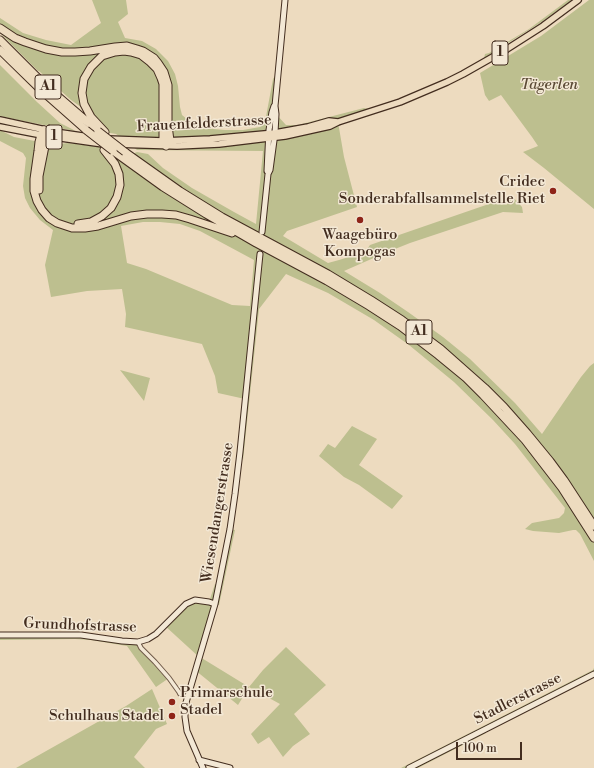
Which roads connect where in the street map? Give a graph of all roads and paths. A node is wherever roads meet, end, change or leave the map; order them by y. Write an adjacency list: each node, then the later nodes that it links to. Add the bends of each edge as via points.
1 (285, 0): 6 (main road)
2 (578, 0): 12 (main road, Frauenfelderstrasse / 1, via 507,49 458,76 400,102 338,122)
3 (0, 28): 14 (highway, via 15,38 51,50 75,52 121,46 134,48 154,58 164,72 167,82)
4 (0, 40): 10 (highway, A1, via 47,87)
5 (0, 50): 9 (highway, A1)
6 (275, 106): 12 (main road); 13 (main road)
7 (0, 120): 11 (main road, Frauenfelderstrasse / 1)
8 (0, 127): 11 (main road, Frauenfelderstrasse / 1)
9 (83, 130): 11 (highway, via 115,164 119,177 119,191 115,203 105,215 95,221 81,224 56,217 44,204 38,185); 17 (highway, A1, bridge, via 178,197)
10 (102, 132): 14 (highway, via 84,104 84,79 102,56 118,51 131,52 147,59 157,69 161,78); 19 (highway, A1, bridge, via 125,152 180,191 372,300 441,349 486,388 512,415 557,470)
11 (44, 134): 14 (main road, Frauenfelderstrasse / 1, via 109,144); 17 (highway, via 39,142 34,191 42,210 57,223 69,228 82,229 131,216 168,214 196,220)
12 (275, 135): 13 (main road, Frauenfelderstrasse / 1); 15 (main road)
13 (268, 136): 14 (main road, Frauenfelderstrasse / 1, via 205,145); 15 (main road)
14 (166, 143)
15 (268, 174): 16 (main road)
16 (262, 232)
17 (256, 243): 20 (highway, A1, via 380,312 457,370 533,449)
18 (260, 254): 21 (main road, Wiesendangerstrasse, via 236,494)
19 (594, 526)
20 (594, 538)
21 (215, 604): 23 (main road, Grundhofstrasse, via 195,600 186,604 156,634); 25 (main road, Wiesendangerstrasse)
22 (0, 636): 23 (main road, Grundhofstrasse, via 81,635)
23 (138, 642): 25 (street, via 178,692)
24 (594, 674): 29 (main road, Stadlerstrasse)
25 (187, 697): 26 (main road, Wiesendangerstrasse, via 184,711 186,724)
26 (199, 760): 27 (main road, Wiesendangerstrasse); 28 (main road)
27 (203, 768)
28 (230, 768)
29 (409, 768)

